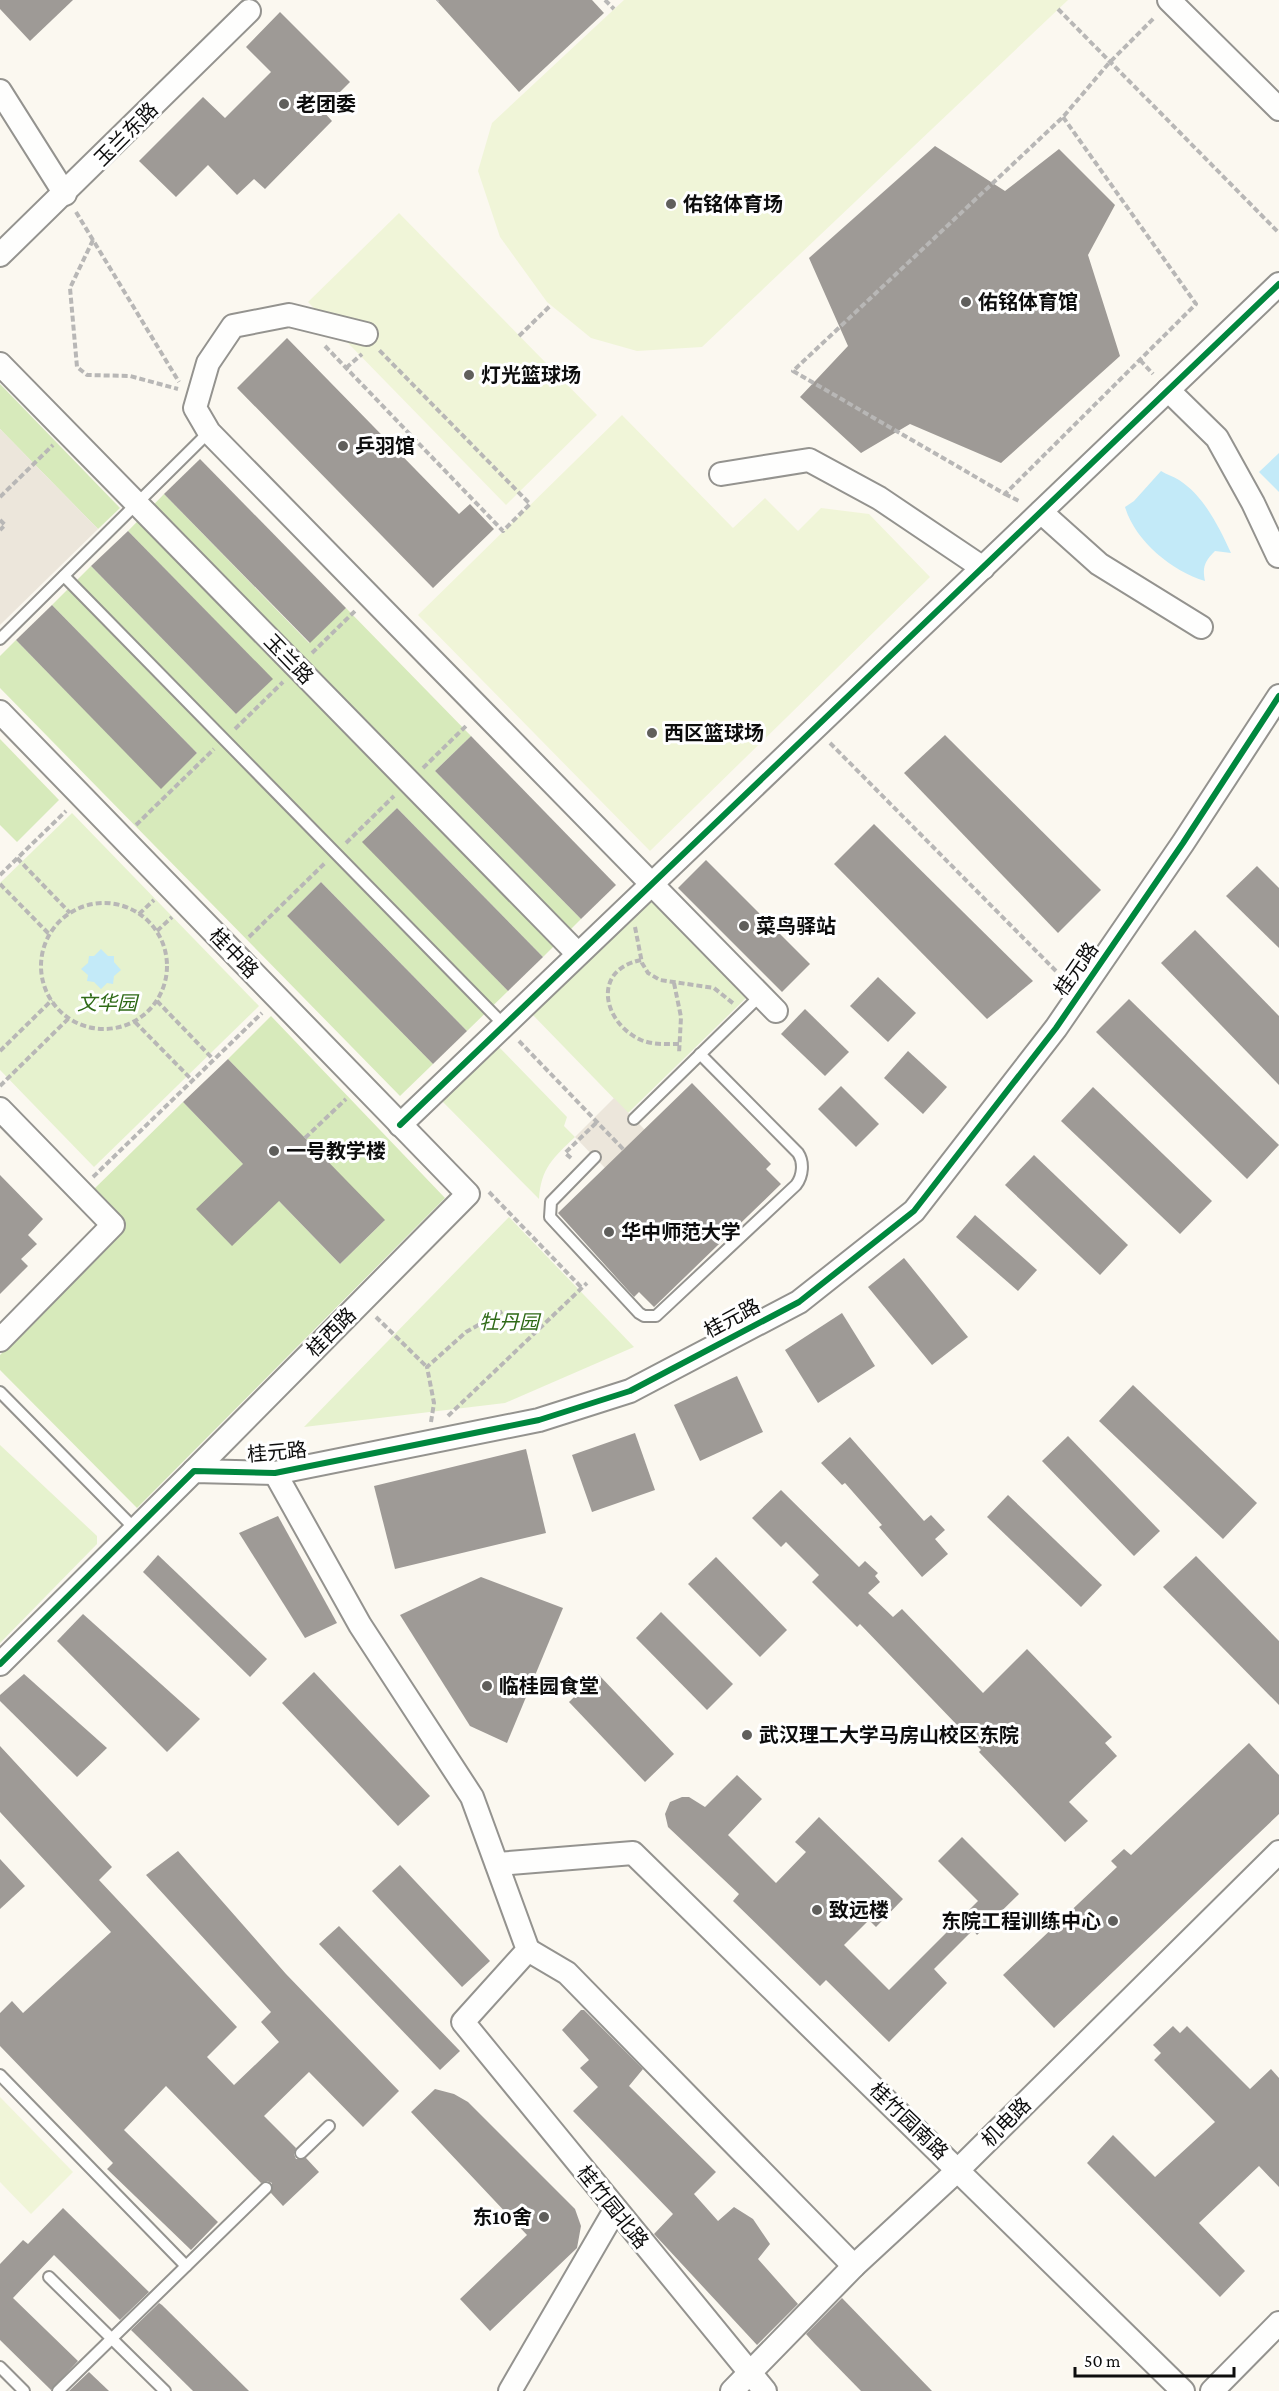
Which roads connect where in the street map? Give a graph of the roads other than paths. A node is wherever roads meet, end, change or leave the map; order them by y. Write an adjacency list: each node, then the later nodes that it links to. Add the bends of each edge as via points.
1 (1170, 1): 4 (street)
2 (249, 11): 5 (street, 玉兰东路)
3 (0, 91): 5 (street)
4 (1279, 109)
5 (65, 194): 6 (street, 玉兰东路)
6 (0, 255)
7 (1279, 284): 10 (street)
8 (369, 339): 11 (street, via 289,315 233,326 208,363 195,408)
9 (0, 364): 13 (street, 玉兰路)
10 (1168, 390): 14 (street); 15 (street, via 1217,438)
11 (209, 432): 13 (lane); 22 (street)
12 (721, 474): 16 (street, via 809,460 879,498)
13 (137, 504): 17 (lane); 23 (street, 玉兰路)
14 (1041, 512): 16 (street); 18 (street, via 1099,564)
15 (1278, 556)
16 (983, 568): 22 (street)
17 (64, 576): 19 (lane); 25 (lane)
18 (1201, 627)
19 (0, 639)
20 (1279, 696): 35 (street, 桂元路, via 1056,1028 914,1211 799,1302 630,1391 539,1420)
21 (0, 712): 29 (street, 桂中路)
22 (651, 884): 23 (street); 24 (street)
23 (578, 954): 25 (street)
24 (768, 1003): 26 (lane, via 743,1013)
25 (504, 1025): 29 (street)
26 (700, 1054): 28 (lane); 30 (lane, via 798,1153 802,1161 800,1177 656,1316 639,1313 550,1217 551,1202)
27 (0, 1109): 32 (street, via 113,1225)
28 (634, 1119)
29 (400, 1125): 31 (street, 桂中路)
30 (595, 1157)
31 (468, 1194): 34 (street, 桂西路)
32 (0, 1340)
33 (0, 1392): 36 (lane)
34 (194, 1471): 35 (street, 桂元路); 36 (street)
35 (274, 1473): 39 (street, via 360,1626 472,1797)
36 (136, 1530): 37 (street)
37 (0, 1664)
38 (1279, 1852): 44 (street, 机电路)
39 (497, 1864): 40 (street); 44 (street, 桂竹园南路, via 633,1853)
40 (528, 1950): 46 (street, 桂竹园北路, via 463,2022); 48 (street, via 567,1973)
41 (0, 2075): 47 (lane)
42 (329, 2126): 43 (lane)
43 (301, 2153)
44 (959, 2169): 48 (street, 机电路); 60 (street, 桂竹园南路)
45 (266, 2188): 47 (lane)
46 (615, 2210): 53 (street, 桂竹园北路); 57 (street)
47 (186, 2266): 51 (lane)
48 (854, 2266): 53 (street, 机电路)
49 (49, 2277): 51 (lane)
50 (1279, 2324): 61 (street)
51 (112, 2339): 55 (lane); 56 (lane)
52 (0, 2367): 54 (lane)
53 (749, 2374): 58 (street, 机电路); 59 (street, 桂竹园北路)
54 (24, 2391)
55 (58, 2391)
56 (165, 2391)
57 (510, 2391)
58 (732, 2391)
59 (765, 2391)
60 (1183, 2391)
61 (1212, 2391)

